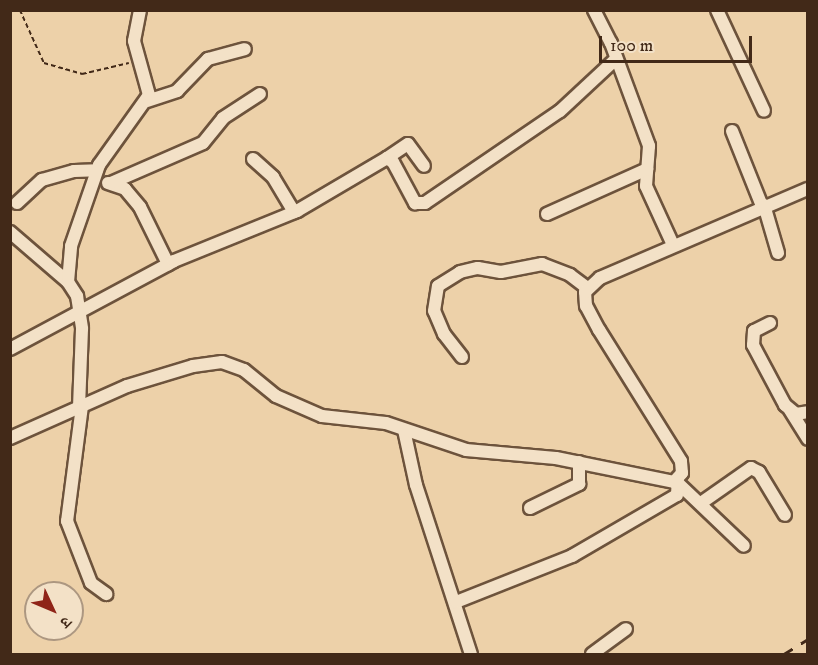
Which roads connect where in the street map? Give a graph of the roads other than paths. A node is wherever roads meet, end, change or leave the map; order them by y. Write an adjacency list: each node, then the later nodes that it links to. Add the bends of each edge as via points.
1 (140, 10): 7 (street, via 134,36 148,88)
2 (594, 10): 5 (street)
3 (717, 10): 8 (street)
4 (245, 49): 7 (street, via 208,59 177,92)
5 (616, 58): 10 (street, via 560,111 425,203 415,203); 13 (street, via 649,146)
6 (260, 94): 15 (street, via 223,118 203,143)
7 (147, 101): 14 (street)
8 (764, 111)
9 (732, 131): 19 (street)
10 (387, 158): 12 (street, via 408,144); 20 (street)
11 (253, 159): 20 (street, via 273,177)
12 (424, 166)
13 (647, 169): 21 (street); 23 (street, via 646,186)
14 (97, 170): 16 (street); 18 (street, via 74,171 42,180)
15 (111, 183): 16 (street); 25 (street, via 125,189 140,207)
16 (95, 185): 26 (street, via 73,240)
17 (807, 189): 19 (street)
18 (17, 203)
19 (763, 206): 23 (street); 24 (street)
20 (294, 212): 25 (street)
21 (548, 214)
22 (10, 232): 26 (street)
23 (673, 245): 27 (street, via 600,278)
24 (778, 253)
25 (168, 264): 28 (street)
26 (68, 282): 28 (street)
27 (587, 288): 31 (street, via 555,267 542,264 501,272 478,268 460,272 438,286 434,311 444,334); 39 (street, via 586,306 681,462)
28 (80, 311): 30 (street); 32 (street)
29 (770, 323): 33 (street, via 754,332 752,341)
30 (10, 349)
31 (462, 357)
32 (81, 407): 35 (street, via 156,376 222,362 244,370 276,396 305,410 322,416 373,420); 36 (street); 44 (street, via 67,521 91,583)
33 (790, 410): 34 (street); 37 (street)
34 (807, 412)
35 (404, 430): 38 (street, via 466,450); 45 (street, via 425,515)
36 (10, 438)
37 (807, 439)
38 (579, 462): 39 (street, via 668,483); 41 (street, via 579,484)
39 (679, 482): 40 (street); 45 (street, via 677,495 572,556)
40 (701, 503): 42 (street, via 751,468 759,472); 43 (street)
41 (530, 508)
42 (785, 515)
43 (744, 546)
44 (106, 594)
45 (456, 602): 47 (street)
46 (626, 629): 48 (street)
47 (471, 654)
48 (592, 654)

